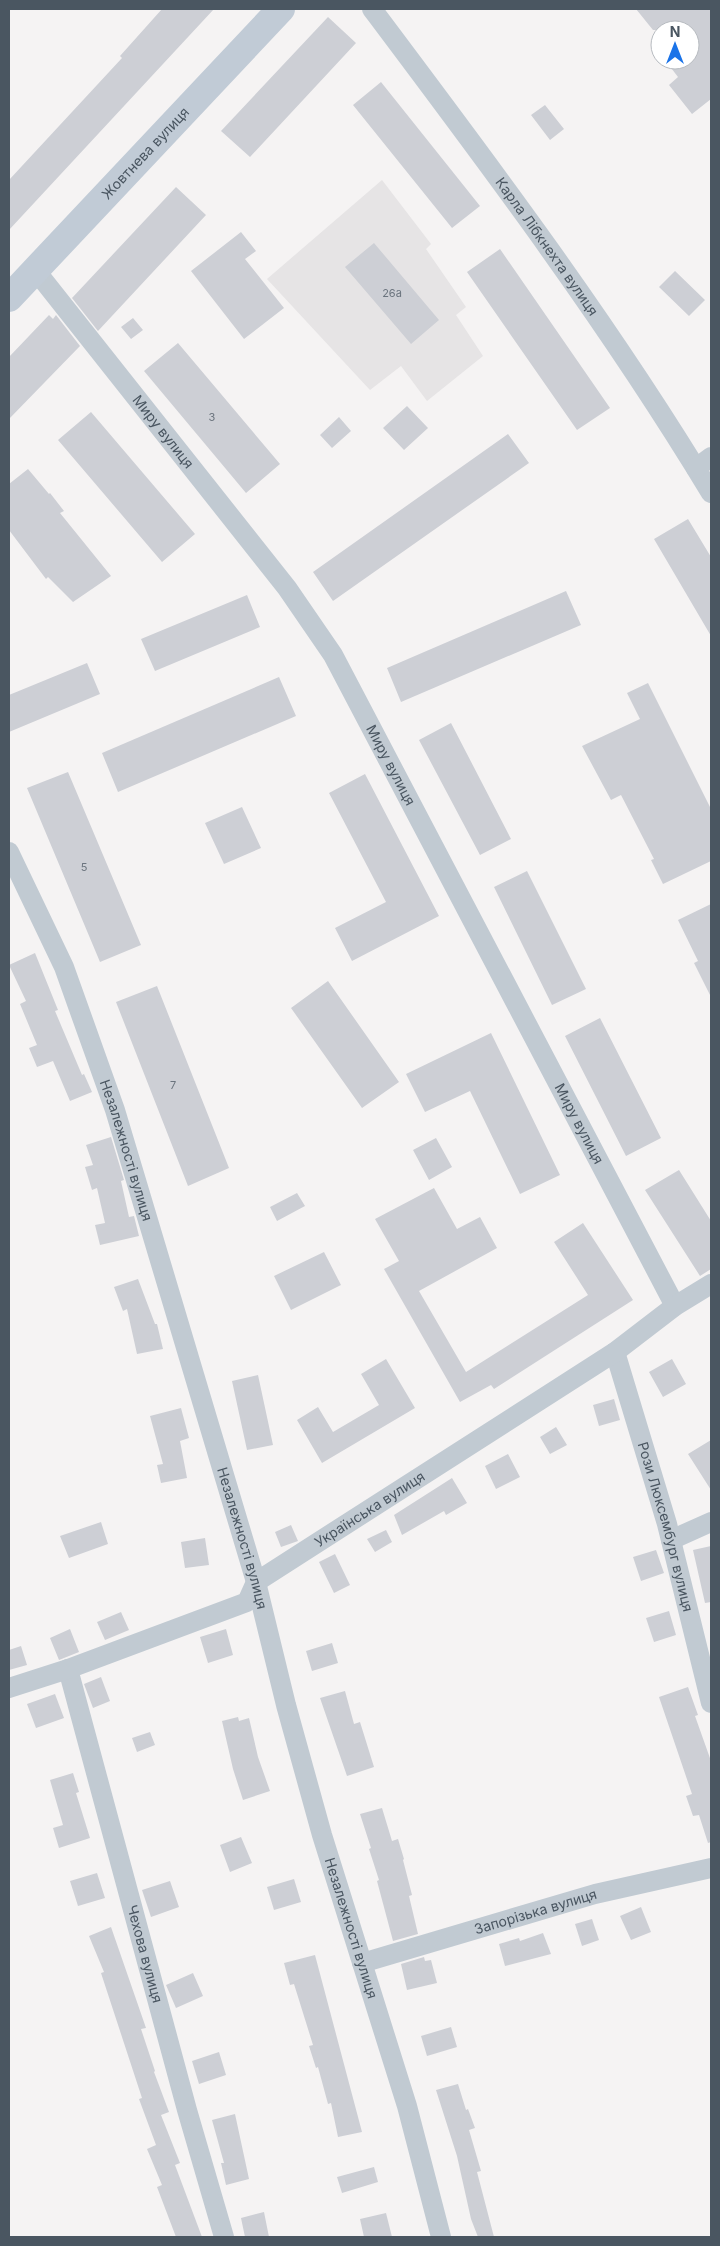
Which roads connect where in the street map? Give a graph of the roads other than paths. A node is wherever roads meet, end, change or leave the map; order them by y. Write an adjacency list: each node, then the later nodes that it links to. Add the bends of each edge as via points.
1 (281, 9): 3 (main road, Жовтнева вулиця)
2 (372, 9): 5 (street, Карла Лібкнехта вулиця, via 501,181 668,421)
3 (36, 271): 4 (main road, Жовтнева вулиця); 9 (street, Миру вулиця, via 287,588 333,655)
4 (9, 298)
5 (704, 462): 6 (street, Карла Лібкнехта вулиця)
6 (711, 493)
7 (9, 852): 13 (street, Незалежності вулиця, via 64,967 115,1110)
8 (711, 1284): 9 (street, Українська вулиця)
9 (675, 1306): 10 (street, Українська вулиця)
10 (615, 1352): 12 (street, Рози Люксембург вулиця); 13 (street, Українська вулиця)
11 (711, 1522): 12 (street)
12 (671, 1540): 16 (street, Рози Люксембург вулиця)
13 (256, 1582): 14 (street, Українська вулиця, via 247,1602); 18 (street, Незалежності вулиця, via 311,1798)
14 (68, 1669): 15 (street, Українська вулиця); 19 (street, Чехова вулиця)
15 (9, 1688)
16 (711, 1703)
17 (711, 1868): 18 (street, Запорізька вулиця, via 595,1894)
18 (362, 1963): 20 (street, Незалежності вулиця, via 407,2106)
19 (224, 2237)
20 (440, 2237)

